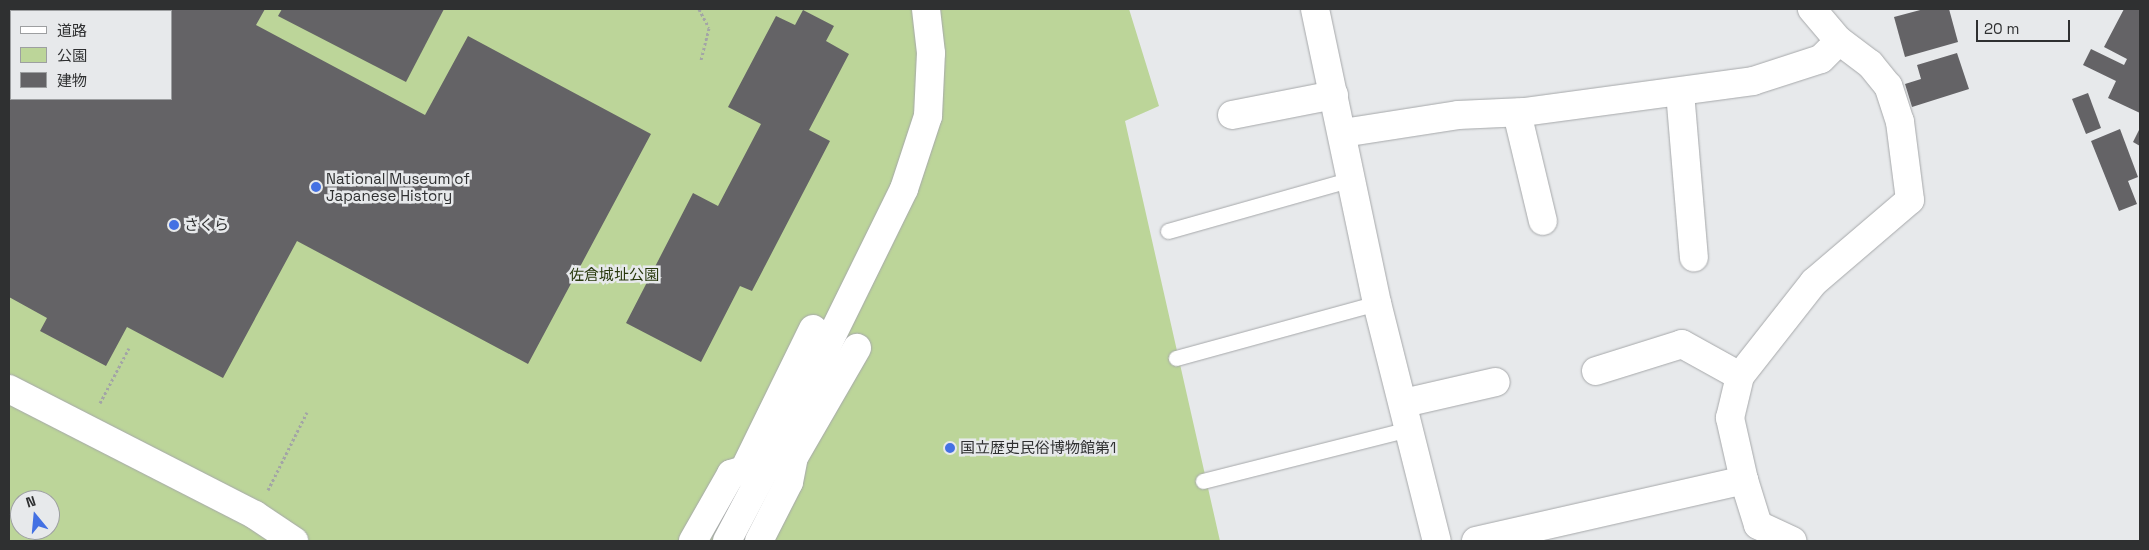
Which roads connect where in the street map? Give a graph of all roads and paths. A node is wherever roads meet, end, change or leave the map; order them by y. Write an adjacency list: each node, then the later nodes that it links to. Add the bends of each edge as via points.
1 (699, 9): 6 (path, via 709,28)
2 (926, 9): 34 (street, via 931,53 928,116 904,189)
3 (1315, 9): 8 (street)
4 (1812, 9): 5 (street)
5 (1839, 41): 7 (street, via 1821,59 1753,81); 22 (street, via 1870,64 1888,86 1900,122 1910,200 1814,282)
6 (701, 61)
7 (1680, 92): 9 (street); 15 (street)
8 (1334, 95): 10 (street); 11 (street)
9 (1517, 113): 11 (street, via 1458,115); 13 (street)
10 (1232, 115)
11 (1342, 133): 12 (street)
12 (1352, 178): 14 (lane); 16 (street)
13 (1543, 221)
14 (1168, 230)
15 (1694, 257)
16 (1377, 303): 20 (lane); 25 (street)
17 (812, 330): 33 (street, via 744,470 731,474)
18 (129, 348): 27 (path)
19 (857, 348): 35 (street, via 794,456 789,482)
20 (1176, 358)
21 (1596, 371): 22 (street, via 1682,344)
22 (1740, 376): 30 (street, via 1730,418)
23 (1496, 382): 25 (street)
24 (9, 389): 27 (street)
25 (1404, 403): 28 (street)
26 (307, 412): 31 (path)
27 (86, 429): 31 (street)
28 (1409, 429): 29 (lane); 36 (street)
29 (1203, 480)
30 (1744, 480): 37 (street); 38 (street, via 1758,525)
31 (255, 515): 32 (street)
32 (294, 541)
33 (693, 541)
34 (727, 541)
35 (759, 541)
36 (1437, 541)
37 (1476, 541)
38 (1792, 541)

